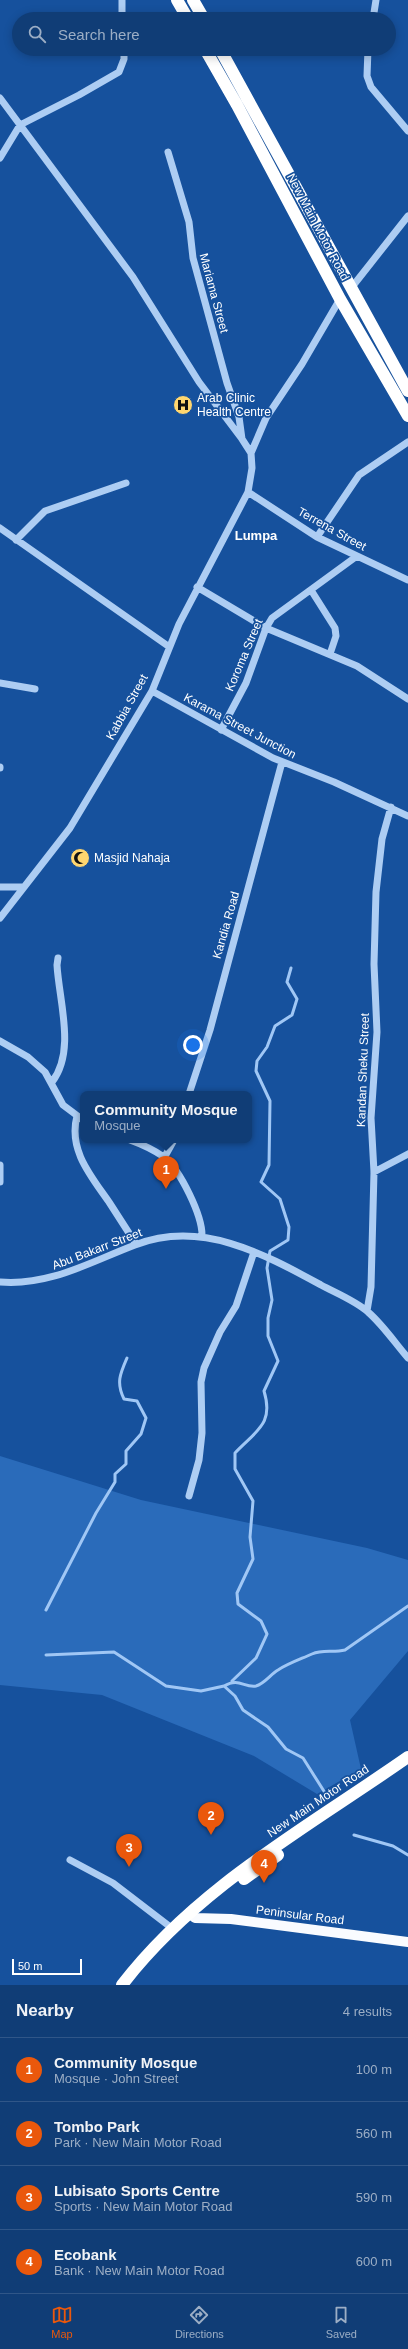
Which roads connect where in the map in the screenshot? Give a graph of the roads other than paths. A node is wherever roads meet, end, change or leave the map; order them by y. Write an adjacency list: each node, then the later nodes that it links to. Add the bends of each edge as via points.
1 (122, 0): 5 (street)
2 (376, 0): 7 (street)
3 (195, 1): 4 (street); 6 (highway)
4 (183, 10)
5 (122, 12)
6 (200, 12)
7 (374, 12)
8 (124, 56): 13 (street, via 119,72 79,96)
9 (209, 56): 19 (highway, New Main Motor Road, via 238,105)
10 (224, 56): 18 (highway, New Main Motor Road)
11 (367, 56): 14 (street, via 366,76 371,87)
12 (0, 98): 13 (street)
13 (20, 125): 16 (street); 22 (street, via 133,277 199,382)
14 (408, 131)
15 (168, 152): 22 (street, Mariama Street, via 190,222 193,258 239,417)
16 (0, 158)
17 (408, 216): 18 (street)
18 (352, 287): 20 (highway, New Main Motor Road)
19 (340, 299): 21 (highway, New Main Motor Road); 24 (street, via 302,364 266,418)
20 (408, 391)
21 (408, 416)
22 (242, 439): 24 (street)
23 (408, 442): 28 (street, via 359,475)
24 (251, 454): 26 (street, via 252,468)
25 (126, 483): 29 (street, via 45,511)
26 (248, 492): 28 (street, Terrena Street); 32 (street, Kabbia Street)
27 (0, 528): 29 (street)
28 (317, 537): 30 (street, Terrena Street)
29 (16, 540): 35 (street)
30 (357, 556): 31 (street, Terrena Street); 33 (street, Koroma Street)
31 (408, 580)
32 (196, 587): 34 (street); 35 (street, Kabbia Street)
33 (312, 590): 34 (street, Koroma Street, via 272,618); 36 (street, via 335,628 336,636)
34 (266, 628): 36 (street); 41 (street, Koroma Street, via 246,683)
35 (168, 646): 39 (street, Kabbia Street)
36 (330, 654): 40 (street, via 358,666)
37 (0, 684): 38 (street)
38 (35, 689)
39 (152, 691): 41 (street, Karama Street Junction); 46 (street, Kabbia Street, via 70,828)
40 (408, 699)
41 (222, 730): 42 (street, Karama Street Junction)
42 (282, 762): 43 (street, Karama Street Junction); 51 (street, Kandia Road, via 210,1030)
43 (391, 807): 44 (street, Karama Street Junction); 58 (street, Kandan Sheku Street, via 382,839 376,892 374,964 377,1032 371,1118)
44 (408, 816)
45 (0, 887): 46 (street)
46 (23, 887): 47 (street, Kabbia Street)
47 (0, 918)
48 (58, 958): 50 (street, via 64,1042 59,1073)
49 (0, 1041): 50 (street, via 28,1057)
50 (52, 1082): 52 (street, via 63,1105)
51 (190, 1091)
52 (80, 1118): 61 (street, via 74,1129 79,1154 88,1174)
53 (136, 1143): 56 (street)
54 (172, 1143): 56 (street)
55 (408, 1154): 58 (street)
56 (164, 1158): 60 (street, via 190,1194 202,1227)
57 (0, 1165): 59 (street)
58 (374, 1172): 64 (street, Kandan Sheku Street, via 371,1287)
59 (0, 1182)
60 (202, 1237): 61 (street, Abu Bakarr Street, via 182,1235); 62 (street, Abu Bakarr Street, via 220,1239)
61 (136, 1244): 63 (street, Abu Bakarr Street, via 58,1277 37,1282)
62 (254, 1252): 64 (street, Abu Bakarr Street, via 270,1257); 66 (street, via 236,1306 220,1332 204,1368 201,1382 200,1453)
63 (0, 1282)
64 (367, 1311): 65 (street, Abu Bakarr Street)
65 (408, 1358)
66 (189, 1496)
67 (408, 1757): 70 (highway, New Main Motor Road, via 254,1860)
68 (408, 1767): 70 (highway, New Main Motor Road)
69 (70, 1860): 71 (street, via 112,1883)
70 (192, 1915): 71 (highway, New Main Motor Road); 72 (main road, Peninsular Road); 74 (highway, New Main Motor Road)
71 (173, 1929): 73 (highway, New Main Motor Road)
72 (408, 1942)
73 (122, 1985)
74 (132, 1985)

